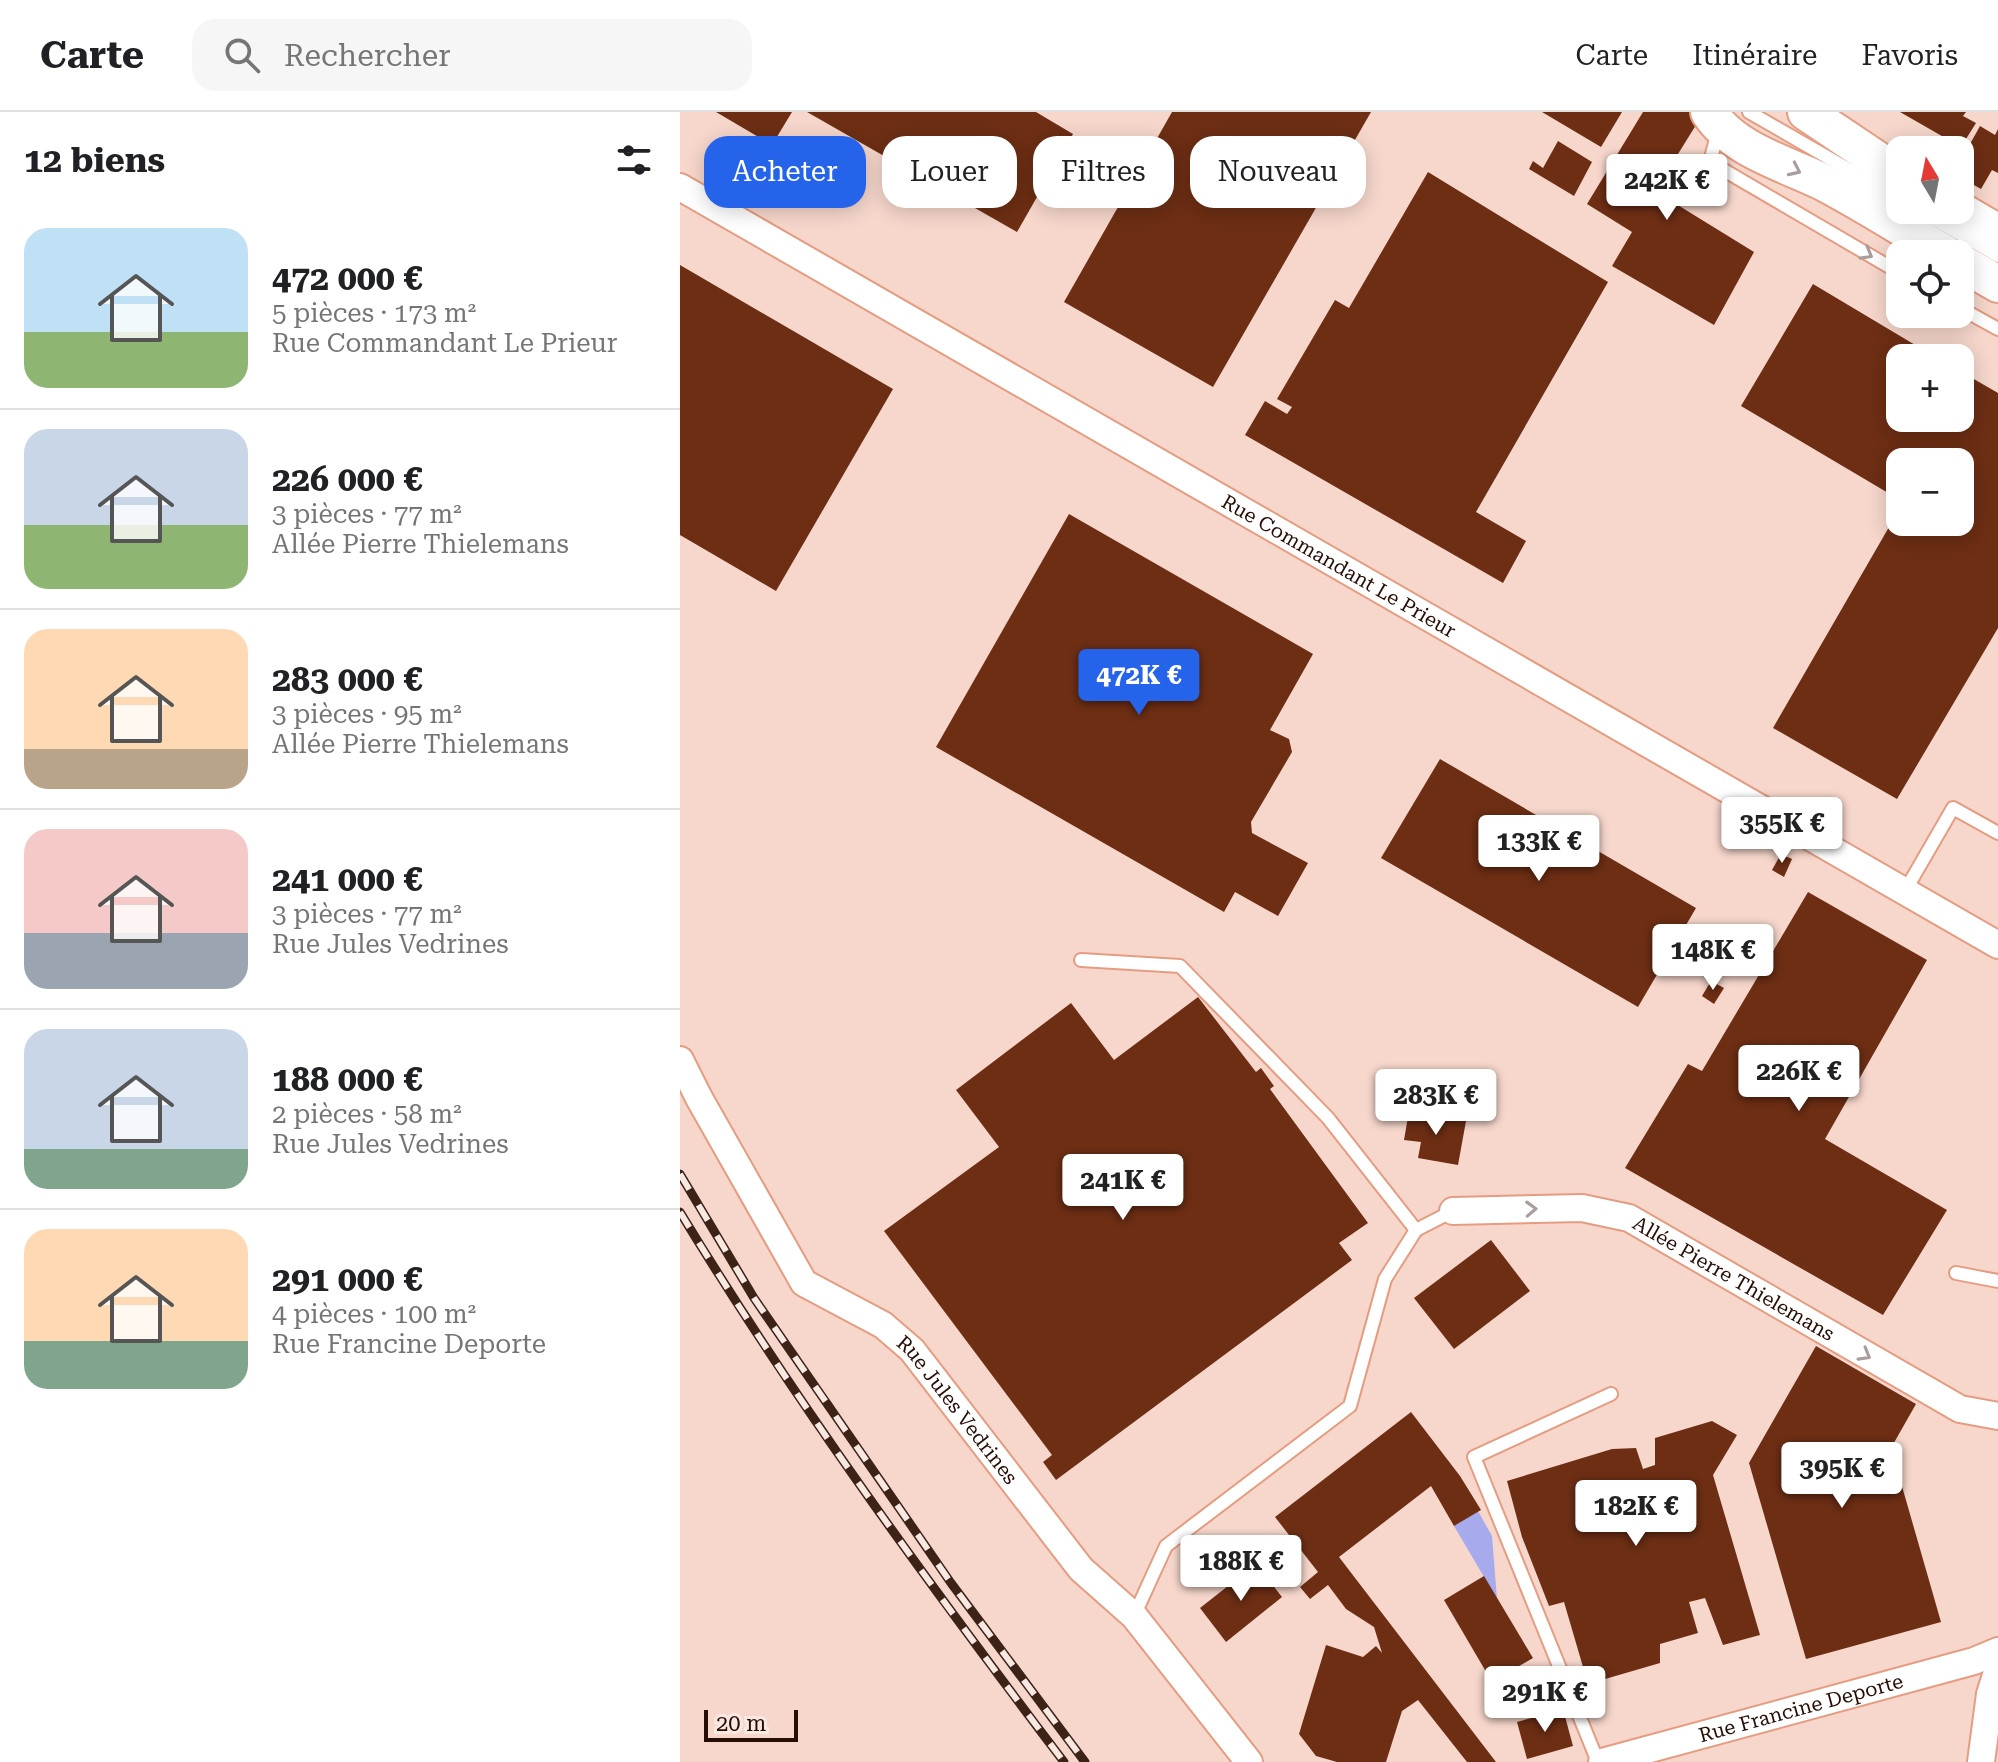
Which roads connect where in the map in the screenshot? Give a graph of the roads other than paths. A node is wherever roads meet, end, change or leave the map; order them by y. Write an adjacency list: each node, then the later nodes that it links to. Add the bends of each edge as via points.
1 (1806, 112): 3 (main road)
2 (1726, 117): 5 (lane); 9 (main road, one-way to 9, via 1760,153 1825,183); 11 (lane, one-way to 11, via 1710,162)
3 (1886, 166)
4 (680, 187): 17 (street, Rue Commandant Le Prieur)
5 (1886, 192)
6 (1974, 219): 8 (main road)
7 (1942, 224): 10 (lane)
8 (1998, 233)
9 (1922, 240)
10 (1998, 256)
11 (1886, 265)
12 (1974, 270): 13 (main road)
13 (1998, 284)
14 (1974, 316): 15 (lane)
15 (1998, 329)
16 (1998, 833): 17 (lane, via 1953,808)
17 (1905, 891): 18 (street, Rue Commandant Le Prieur)
18 (1998, 945)
19 (1081, 960): 22 (lane, via 1180,966 1328,1118)
20 (680, 1060): 27 (street, Rue Jules Vedrines, via 804,1283 883,1325 912,1350 1081,1569)
21 (1453, 1211): 22 (lane); 26 (street, Allée Pierre Thielemans, one-way to 26, via 1582,1208 1629,1218 1960,1409)
22 (1416, 1230): 27 (lane, via 1385,1279 1350,1406 1166,1546)
23 (1956, 1273): 24 (lane)
24 (1998, 1281)
25 (1611, 1394): 31 (lane, via 1474,1457)
26 (1998, 1416)
27 (1134, 1616): 30 (street, Rue Jules Vedrines)
28 (1998, 1651): 31 (street, Rue Francine Deporte)
29 (1998, 1669): 32 (street)
30 (1249, 1762)
31 (1600, 1762)
32 (1981, 1762)

